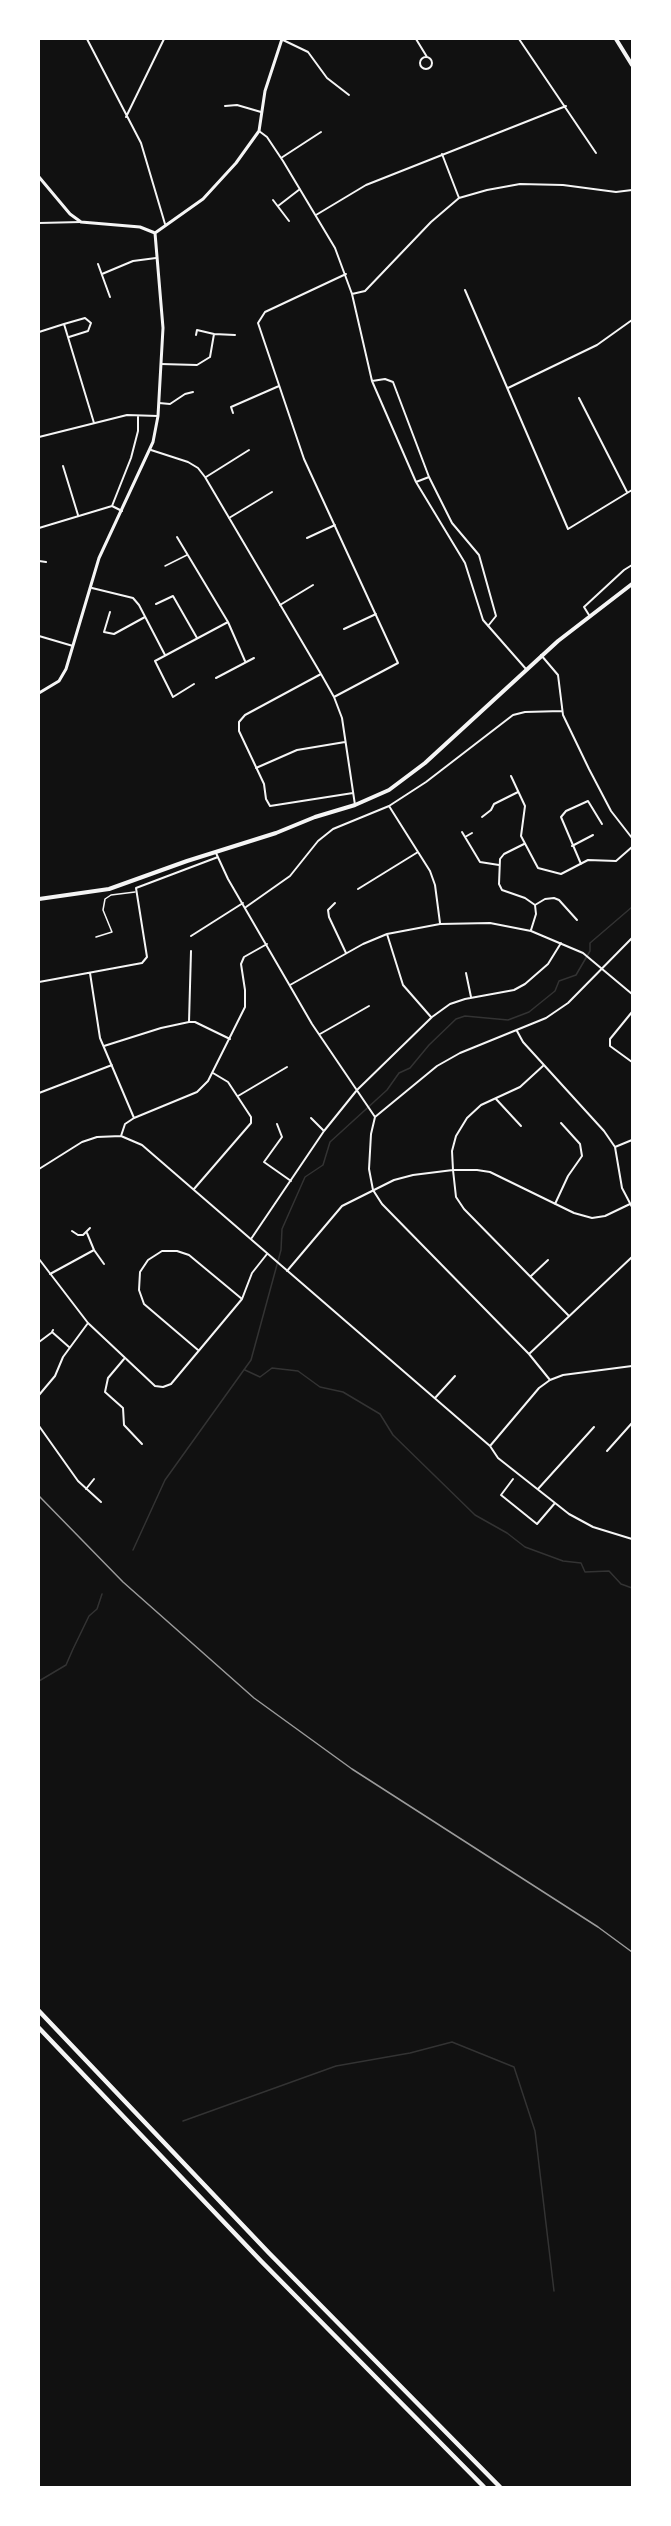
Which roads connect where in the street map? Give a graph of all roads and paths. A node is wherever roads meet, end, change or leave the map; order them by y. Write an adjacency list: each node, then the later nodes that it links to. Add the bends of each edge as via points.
1 (87, 39): 13 (street)
2 (164, 39): 13 (street)
3 (282, 39): 9 (street, via 308,52 327,78); 12 (street)
4 (416, 39): 7 (street)
5 (519, 39): 11 (street)
6 (616, 39): 8 (main road)
7 (427, 57)
8 (632, 65)
9 (349, 95)
10 (225, 106): 12 (street)
11 (566, 106): 16 (street); 17 (street)
12 (261, 112): 14 (street)
13 (126, 117): 29 (street, via 141,144)
14 (259, 131): 18 (street, via 267,136); 29 (street, via 203,199)
15 (321, 132): 18 (street)
16 (596, 153)
17 (442, 154): 22 (street); 25 (street, via 366,185)
18 (281, 158): 20 (street)
19 (39, 177): 27 (street)
20 (300, 189): 24 (street); 25 (street)
21 (632, 190): 22 (street, via 520,184)
22 (459, 198): 36 (street, via 366,291)
23 (273, 200): 24 (street)
24 (278, 206): 26 (street)
25 (316, 216): 34 (street)
26 (289, 221)
27 (81, 222): 28 (street); 30 (street, via 140,227)
28 (39, 223)
29 (165, 224): 30 (street)
30 (155, 233): 31 (street)
31 (158, 258): 33 (street, via 133,261); 47 (street, via 163,328)
32 (98, 264): 33 (street)
33 (102, 274): 37 (street)
34 (346, 274): 36 (street); 49 (street, via 260,317 258,323)
35 (465, 290): 50 (street)
36 (351, 294): 48 (street)
37 (110, 297)
38 (632, 320): 50 (street, via 597,345)
39 (64, 324): 42 (street); 46 (street); 46 (street, via 85,318 91,323 88,331)
40 (192, 326): 41 (street)
41 (196, 330): 43 (street); 45 (street)
42 (39, 332)
43 (214, 334): 44 (street); 47 (street, via 213,353 203,362)
44 (235, 335)
45 (196, 336)
46 (68, 338): 57 (street)
47 (161, 364): 53 (street)
48 (372, 381): 63 (street, via 393,382); 64 (street)
49 (279, 386): 54 (street, via 231,407); 72 (street, via 304,459)
50 (508, 388): 67 (street, via 568,529)
51 (193, 392): 53 (street, via 170,404)
52 (579, 398): 67 (street)
53 (159, 403): 56 (street)
54 (233, 412)
55 (138, 416): 56 (street); 57 (street); 68 (street, via 131,458)
56 (158, 416): 59 (street)
57 (94, 423): 58 (street)
58 (39, 437)
59 (151, 450): 62 (street, via 188,462); 69 (street)
60 (249, 450): 62 (street)
61 (63, 466): 70 (street)
62 (206, 477): 71 (street)
63 (429, 477): 64 (street); 91 (street, via 452,523 479,555 496,616)
64 (416, 482): 91 (street, via 465,563)
65 (632, 490): 67 (street)
66 (272, 492): 71 (street)
67 (628, 493)
68 (112, 506): 69 (street); 70 (street)
69 (122, 511): 83 (street, via 99,558)
70 (78, 515): 73 (street)
71 (229, 518): 85 (street)
72 (334, 525): 75 (street); 87 (street)
73 (39, 528)
74 (177, 537): 76 (street)
75 (306, 538)
76 (187, 555): 80 (lane); 90 (street)
77 (39, 561): 78 (street)
78 (46, 562)
79 (632, 565): 88 (street, via 584,607)
80 (165, 566)
81 (632, 584): 88 (main road)
82 (313, 585): 85 (street)
83 (92, 588): 89 (street, via 133,598); 97 (street)
84 (156, 604): 96 (street, via 173,596)
85 (280, 605): 103 (street)
86 (110, 612): 93 (street, via 104,632)
87 (376, 614): 92 (street); 107 (street, via 398,663)
88 (589, 615): 98 (main road)
89 (146, 617): 93 (street); 99 (street)
90 (228, 622): 96 (street); 101 (street)
91 (488, 626): 102 (street)
92 (344, 629)
93 (114, 634): 95 (street)
94 (39, 636): 97 (street)
95 (113, 639)
96 (197, 639): 99 (street)
97 (73, 646): 106 (street, via 63,676)
98 (541, 655): 102 (main road); 108 (street, via 558,675)
99 (165, 656): 105 (street, via 155,661 173,697)
100 (254, 658): 101 (street)
101 (245, 661): 104 (street)
102 (525, 669): 114 (main road, via 425,763 389,790)
103 (321, 674): 107 (street); 110 (street, via 245,715 239,722 239,731)
104 (216, 678)
105 (194, 684)
106 (39, 693)
107 (334, 697): 109 (street)
108 (562, 711): 115 (street, via 513,715); 122 (street, via 611,811)
109 (345, 742): 110 (street, via 297,750); 113 (street)
110 (256, 768): 113 (street, via 270,806)
111 (511, 776): 112 (street)
112 (518, 792): 116 (street, via 494,804); 123 (street, via 525,806 521,828)
113 (352, 793): 114 (street)
114 (355, 805): 127 (main road)
115 (389, 806): 126 (street); 136 (street, via 333,829 318,841 291,876)
116 (482, 817)
117 (602, 824): 124 (street, via 588,801 566,811 561,817)
118 (462, 832): 121 (street)
119 (472, 833): 121 (street)
120 (593, 835): 124 (street)
121 (465, 837): 129 (street, via 480,862)
122 (632, 838)
123 (524, 844): 128 (street, via 534,863 545,870 561,874); 129 (street, via 504,854)
124 (572, 846): 128 (street)
125 (632, 848): 128 (street, via 616,861 588,860)
126 (418, 852): 130 (street); 138 (street, via 435,885)
127 (217, 854): 131 (street, via 138,886); 132 (main road, via 109,889); 133 (street)
128 (581, 864)
129 (499, 865): 135 (street, via 502,890)
130 (358, 889)
131 (135, 892): 142 (lane, via 105,899 103,910 112,932); 149 (street, via 147,957 142,963)
132 (39, 899)
133 (243, 903): 136 (street); 141 (street)
134 (335, 903): 147 (street, via 328,910 329,917)
135 (535, 905): 137 (street, via 554,898); 139 (street)
136 (246, 907): 145 (street)
137 (578, 920)
138 (440, 924): 139 (street, via 490,923); 140 (street)
139 (531, 931): 144 (street)
140 (387, 934): 147 (street); 157 (street, via 403,986)
141 (191, 936)
142 (96, 937)
143 (632, 938): 148 (street)
144 (561, 943): 148 (street, via 583,953); 154 (street, via 548,964 525,984 514,990)
145 (267, 944): 152 (street); 161 (street, via 244,957 241,964 245,1007)
146 (191, 951): 158 (street)
147 (346, 953): 152 (street)
148 (603, 969): 153 (street); 159 (street, via 567,1003)
149 (90, 973): 151 (street); 162 (street)
150 (466, 973): 154 (street)
151 (39, 982)
152 (290, 985): 160 (street)
153 (632, 994)
154 (471, 997): 157 (street, via 450,1004)
155 (369, 1006): 160 (street)
156 (632, 1012): 163 (street, via 610,1039 610,1046)
157 (432, 1017): 168 (street)
158 (189, 1022): 161 (street); 162 (street)
159 (517, 1031): 165 (street); 172 (street, via 437,1066)
160 (319, 1035): 168 (street)
161 (230, 1039): 167 (street)
162 (104, 1046): 164 (street)
163 (632, 1062)
164 (112, 1065): 169 (street); 173 (street)
165 (544, 1065): 171 (street, via 520,1087); 181 (street)
166 (287, 1067): 170 (street)
167 (213, 1073): 170 (street, via 228,1082); 173 (street, via 197,1092)
168 (357, 1090): 172 (street); 178 (street)
169 (39, 1093)
170 (238, 1096): 185 (street, via 251,1117 250,1123)
171 (496, 1099): 177 (street); 183 (street, via 481,1105 456,1136)
172 (375, 1117): 186 (street, via 369,1169)
173 (134, 1118): 179 (street, via 125,1124)
174 (311, 1118): 178 (street)
175 (561, 1123): 187 (street, via 580,1144 582,1156)
176 (278, 1124): 184 (street, via 282,1137 264,1162)
177 (522, 1126)
178 (324, 1131): 184 (street)
179 (121, 1136): 182 (street, via 105,1135 82,1142); 185 (street, via 142,1145)
180 (632, 1140): 181 (street)
181 (615, 1148): 188 (street, via 622,1188)
182 (39, 1169)
183 (453, 1170): 186 (street, via 394,1180); 187 (street, via 490,1172); 202 (street, via 456,1197 464,1209)
184 (291, 1181): 192 (street)
185 (194, 1189): 192 (street)
186 (373, 1190): 200 (street, via 342,1206); 209 (street, via 382,1204)
187 (555, 1204): 188 (street, via 592,1218)
188 (631, 1206)
189 (90, 1228): 191 (street)
190 (72, 1230): 191 (street, via 78,1235)
191 (87, 1233): 193 (street)
192 (251, 1239): 194 (street)
193 (94, 1250): 199 (street); 201 (street)
194 (267, 1254): 200 (street); 203 (street, via 252,1273)
195 (632, 1257): 204 (street)
196 (39, 1259): 198 (street)
197 (548, 1260): 202 (street)
198 (40, 1263): 201 (street)
199 (104, 1264)
200 (286, 1271): 215 (street)
201 (50, 1274): 205 (street)
202 (530, 1276): 204 (street)
203 (242, 1299): 208 (street); 208 (street, via 189,1256 177,1251 162,1251 148,1260 140,1272 139,1290 144,1304)
204 (569, 1316): 209 (street)
205 (88, 1323): 207 (street); 210 (street)
206 (39, 1342): 207 (street, via 52,1331)
207 (69, 1347): 214 (street, via 55,1376)
208 (198, 1351): 210 (street, via 171,1384 163,1387 155,1386)
209 (529, 1354): 213 (street)
210 (124, 1359): 219 (street, via 108,1378 105,1392 123,1408 124,1425)
211 (632, 1366): 213 (street)
212 (455, 1376): 215 (street)
213 (550, 1380): 220 (street)
214 (39, 1395)
215 (435, 1398): 220 (street)
216 (632, 1423): 221 (street)
217 (39, 1426): 224 (street)
218 (594, 1426): 225 (street)
219 (142, 1444)
220 (490, 1446): 225 (street, via 498,1458)
221 (608, 1451)
222 (94, 1479): 224 (street)
223 (513, 1479): 227 (street, via 501,1495 537,1524)
224 (86, 1489): 226 (street)
225 (538, 1489): 227 (street)
226 (101, 1502)
227 (555, 1503): 228 (street, via 593,1527)
228 (632, 1539)
229 (39, 2011): 232 (highway, via 269,2253)
230 (39, 2028): 231 (highway)
231 (484, 2487)
232 (500, 2487)

